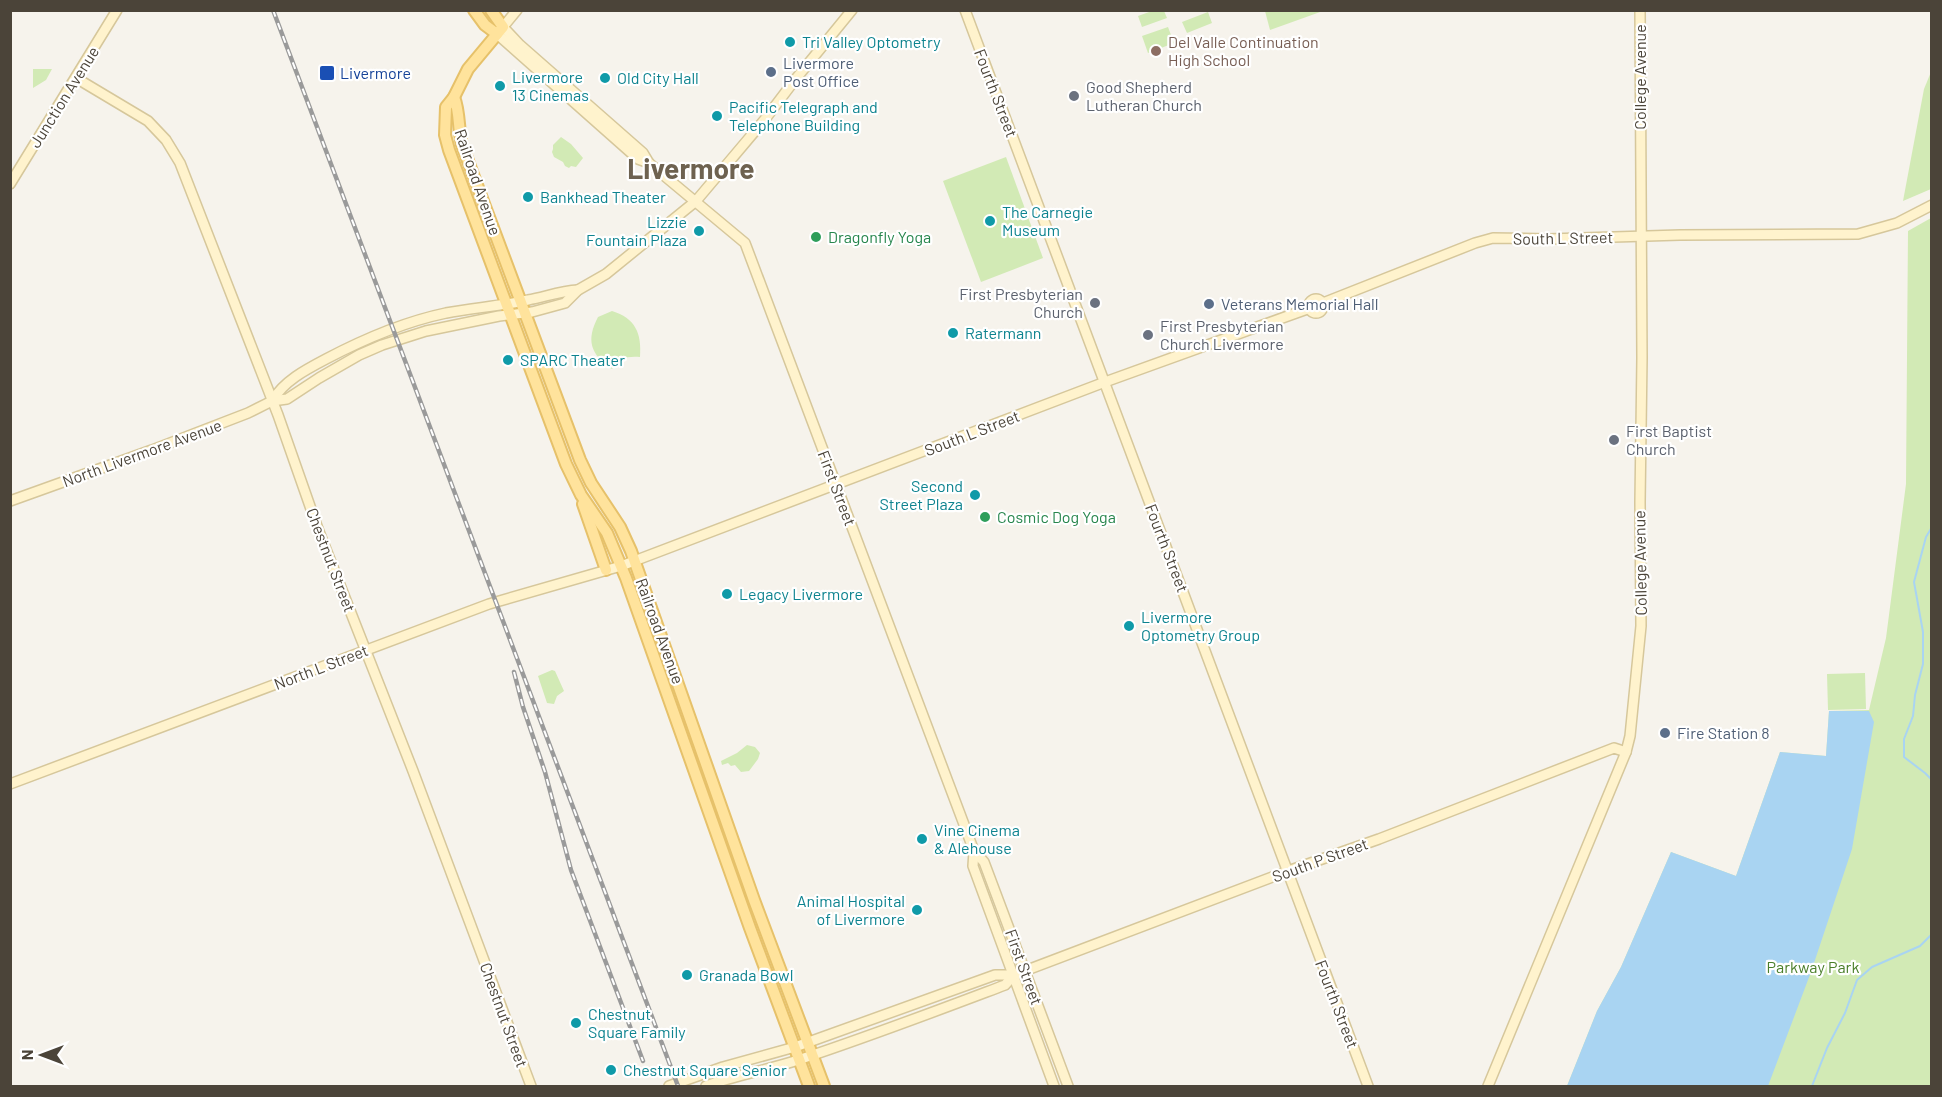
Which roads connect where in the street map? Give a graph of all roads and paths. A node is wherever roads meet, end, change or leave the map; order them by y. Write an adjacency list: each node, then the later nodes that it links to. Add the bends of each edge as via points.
1 (117, 10): 9 (street, Junction Avenue)
2 (474, 10): 8 (main road, First Street, via 485,25)
3 (491, 10): 8 (main road, First Street)
4 (517, 10): 8 (street)
5 (852, 10): 12 (street, North Livermore Avenue)
6 (965, 10): 20 (street, Fourth Street)
7 (1640, 10): 14 (street, College Avenue)
8 (500, 31): 10 (main road, via 468,69); 12 (street, First Street)
9 (76, 78): 11 (street, Junction Avenue); 21 (street, Chestnut Street, via 148,121 180,163)
10 (454, 97): 16 (main road, Railroad Avenue, via 462,145); 17 (main road, Railroad Avenue, via 446,106 445,135)
11 (10, 184)
12 (696, 201): 15 (street, North Livermore Avenue, via 606,274); 23 (street, First Street, via 745,243)
13 (1932, 205): 14 (street, South L Street, via 1885,227 1858,234)
14 (1641, 236): 20 (street, South L Street, via 1494,238 1475,243 1323,303 1319,312 1310,308); 29 (street, College Avenue, via 1641,626)
15 (578, 290): 16 (street, North Livermore Avenue); 18 (street, North Livermore Avenue, via 565,303)
16 (520, 301): 17 (street, North Livermore Avenue); 18 (main road, Railroad Avenue)
17 (506, 303): 19 (main road, Railroad Avenue); 21 (street, North Livermore Avenue, via 422,319 362,340 280,387)
18 (525, 313): 19 (street, North Livermore Avenue); 25 (main road, Railroad Avenue, via 586,472 620,526)
19 (510, 315): 21 (street, North Livermore Avenue, via 426,331 382,345 287,399); 22 (main road, Railroad Avenue)
20 (1105, 382): 23 (street, South L Street); 32 (street, Fourth Street)
21 (272, 401): 24 (street, North Livermore Avenue, via 174,442); 28 (street, Chestnut Street)
22 (575, 484): 26 (main road, Railroad Avenue, via 607,533); 27 (main road)
23 (835, 485): 25 (street, South L Street); 31 (street, First Street)
24 (10, 501)
25 (635, 561): 26 (street, North L Street); 35 (main road, Railroad Avenue)
26 (621, 566): 27 (street, North L Street); 36 (main road, Railroad Avenue)
27 (606, 570): 28 (street, North L Street, via 495,602)
28 (366, 650): 30 (street, North L Street); 39 (street, Chestnut Street)
29 (1626, 752): 32 (street, South P Street, via 1614,748); 47 (street, College Avenue)
30 (10, 784)
31 (974, 851): 33 (street, First Street, via 984,862); 34 (street, First Street, via 973,866)
32 (1288, 871): 33 (street, South P Street); 46 (street, Fourth Street)
33 (1025, 971): 34 (street, South P Street); 45 (street, First Street)
34 (1014, 975): 35 (street, South P Street, via 996,975); 37 (street, South P Street, via 1005,985); 44 (street, First Street)
35 (808, 1042): 36 (street, South P Street); 37 (main road, Railroad Avenue)
36 (795, 1047): 38 (main road, Railroad Avenue); 40 (street, South P Street)
37 (812, 1055): 38 (street, South P Street); 43 (main road, Railroad Avenue)
38 (799, 1059): 41 (street, South P Street); 42 (main road, Railroad Avenue)
39 (531, 1086)
40 (669, 1086)
41 (706, 1086)
42 (809, 1086)
43 (824, 1086)
44 (1054, 1086)
45 (1068, 1086)
46 (1368, 1086)
47 (1488, 1086)

